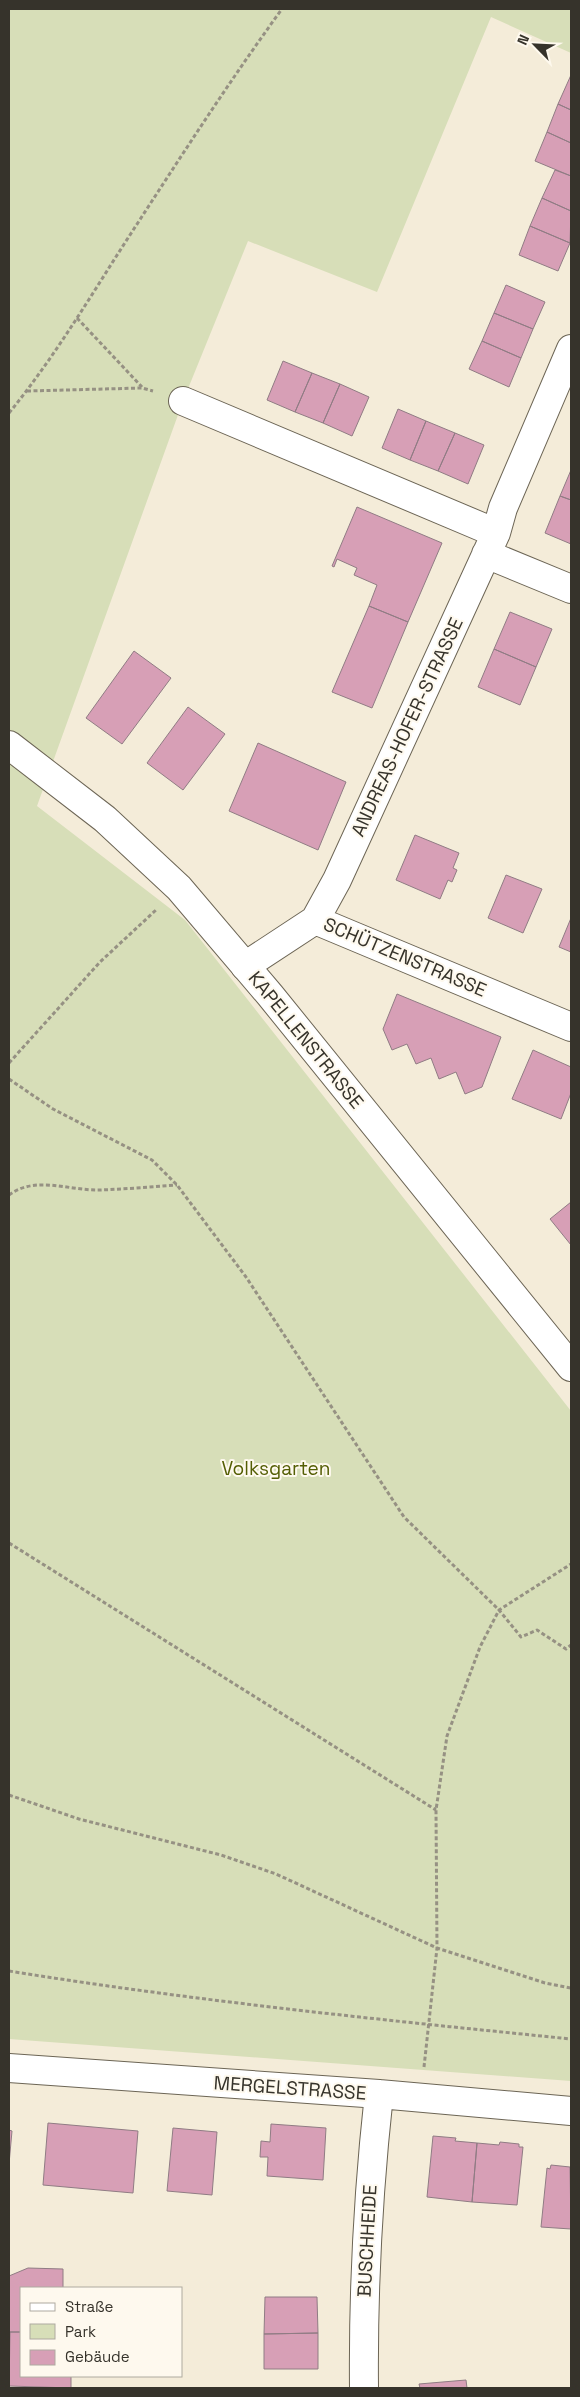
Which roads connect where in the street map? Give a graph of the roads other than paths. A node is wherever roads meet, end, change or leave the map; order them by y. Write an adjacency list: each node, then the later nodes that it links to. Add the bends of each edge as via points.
1 (571, 349): 3 (street, ANDREAS-HOFER-STRASSE)
2 (183, 401): 3 (street)
3 (491, 543): 4 (street); 6 (street, ANDREAS-HOFER-STRASSE, via 341,871)
4 (571, 590)
5 (9, 745): 7 (street, KAPELLENSTRASSE, via 105,819 179,888)
6 (315, 920): 7 (street, SCHÜTZENSTRASSE); 8 (street, SCHÜTZENSTRASSE)
7 (245, 966): 9 (street, KAPELLENSTRASSE)
8 (571, 1027)
9 (571, 1367)
10 (9, 2068): 11 (street, MERGELSTRASSE)
11 (379, 2094): 12 (street, MERGELSTRASSE); 13 (street, BUSCHHEIDE, via 368,2188)
12 (571, 2111)
13 (364, 2388)

